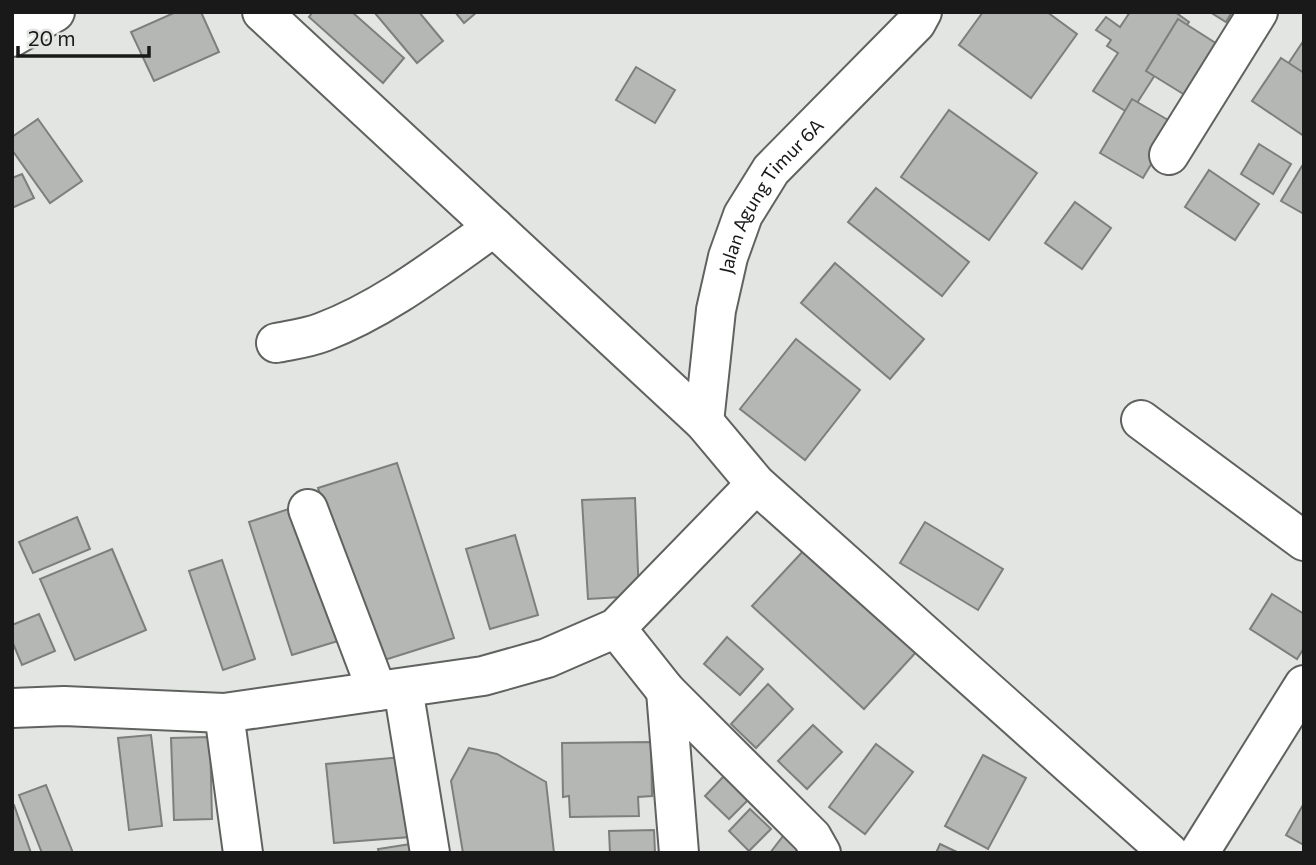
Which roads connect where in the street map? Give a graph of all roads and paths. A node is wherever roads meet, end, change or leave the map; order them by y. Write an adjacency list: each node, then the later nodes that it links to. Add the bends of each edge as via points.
1 (55, 12): 5 (street)
2 (262, 12): 7 (street)
3 (922, 12): 10 (street, Jalan Agung Timur 6A, via 771,170 743,215 716,310)
4 (1258, 12): 6 (street)
5 (12, 37)
6 (1169, 155)
7 (494, 227): 8 (street, via 363,314 321,333); 10 (street)
8 (276, 343)
9 (1141, 420): 13 (street)
10 (704, 422): 11 (street)
11 (756, 484): 14 (street); 20 (street)
12 (308, 509): 17 (street)
13 (1304, 541)
14 (620, 633): 15 (street); 17 (street, via 483,676)
15 (660, 682): 23 (street); 24 (street, via 812,837)
16 (1304, 685): 26 (street)
17 (390, 690): 19 (street); 22 (street)
18 (12, 708): 19 (street)
19 (224, 713): 21 (street)
20 (1136, 838): 25 (street)
21 (243, 853)
22 (430, 853)
23 (679, 853)
24 (821, 853)
25 (1169, 853)
26 (1199, 853)

